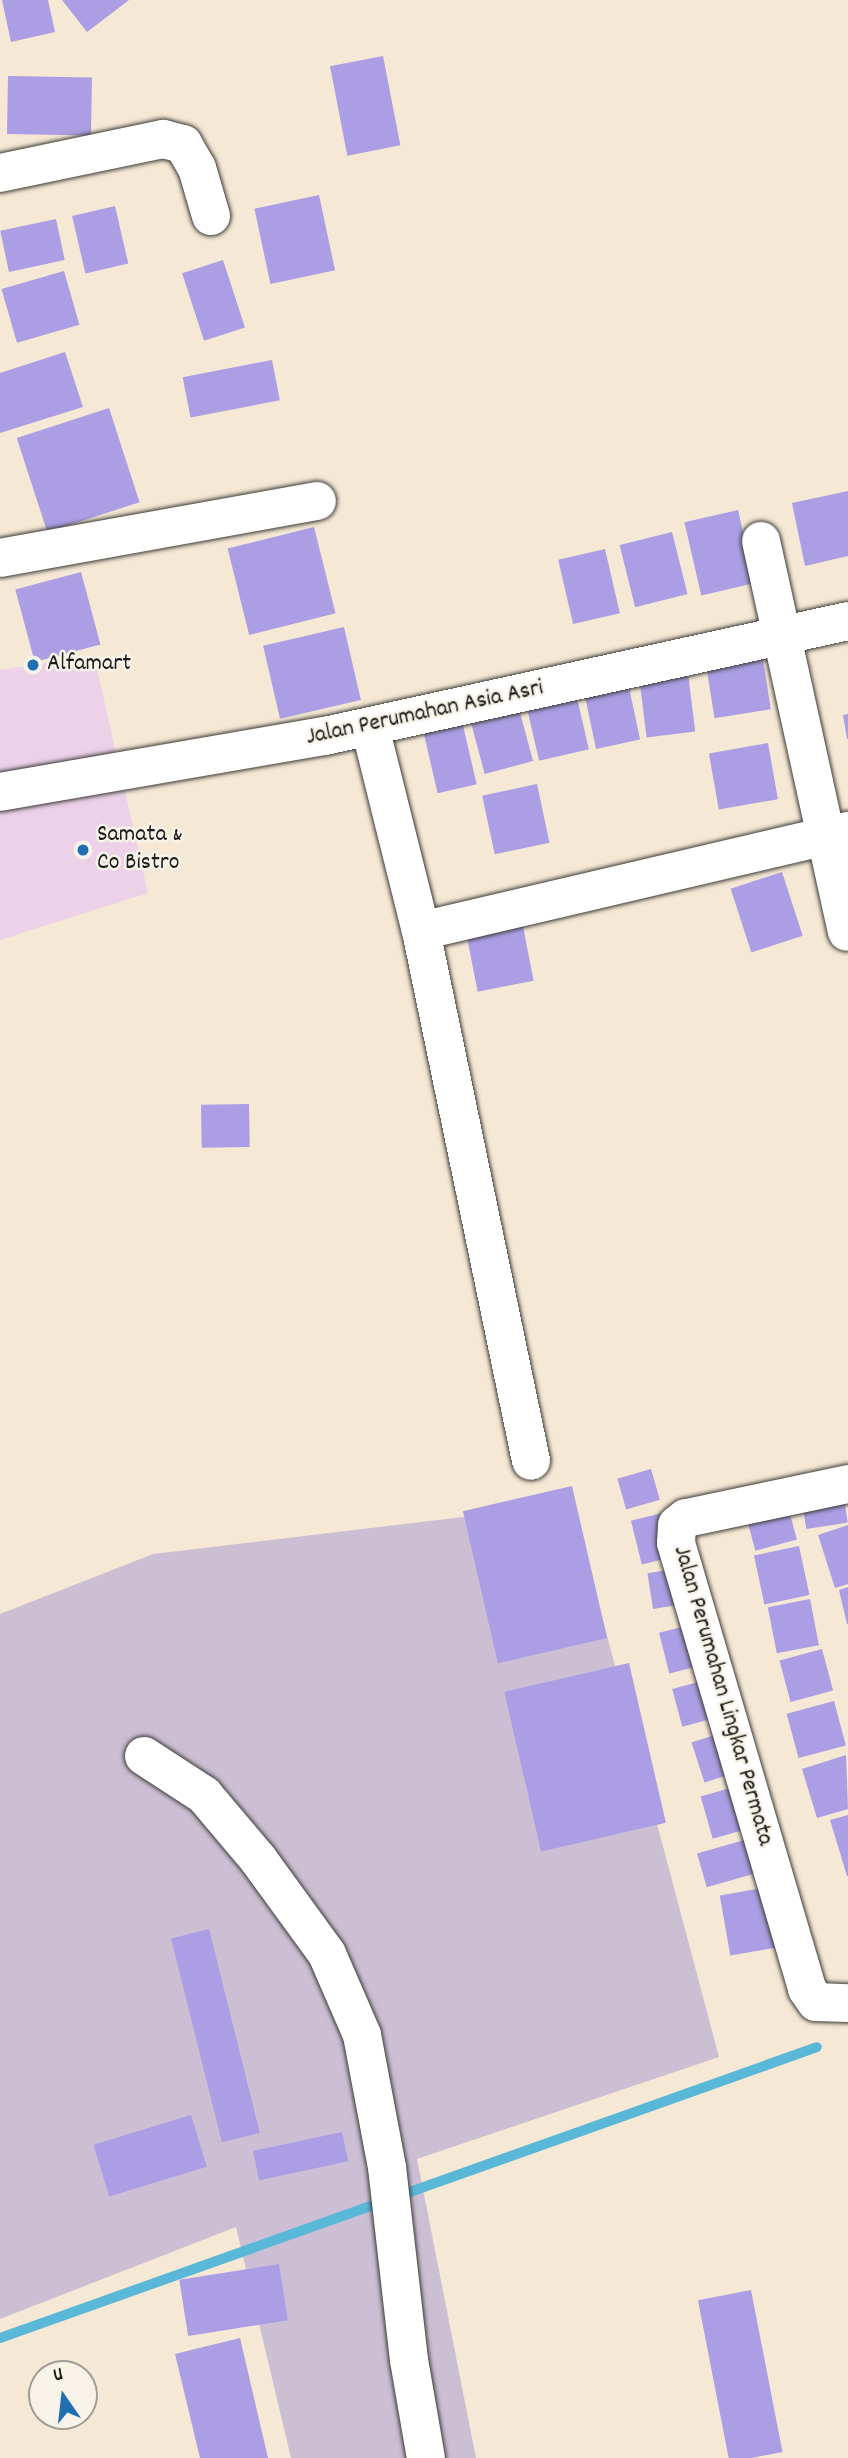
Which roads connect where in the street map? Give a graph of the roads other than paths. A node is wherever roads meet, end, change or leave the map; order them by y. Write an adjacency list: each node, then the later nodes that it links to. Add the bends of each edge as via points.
1 (0, 173): 2 (street, via 163,139 183,144 198,168)
2 (211, 216)
3 (317, 501): 5 (street)
4 (761, 541): 7 (street)
5 (0, 558)
6 (848, 621): 7 (street, Jalan Perumahan Asia Asri)
7 (784, 636): 8 (street, Jalan Perumahan Asia Asri); 10 (street)
8 (370, 727): 9 (street, Jalan Perumahan Asia Asri); 11 (street)
9 (0, 792)
10 (836, 833): 11 (street); 12 (street)
11 (421, 931): 13 (street)
12 (847, 932)
13 (531, 1461)
14 (848, 1484): 16 (street, Jalan Perumahan Lingkar Permata, via 686,1518 677,1525 676,1543 804,1981 816,2002)
15 (144, 1756): 17 (street, via 204,1795 258,1859 327,1954 362,2035 387,2167 409,2360)
16 (848, 2003)
17 (426, 2458)

